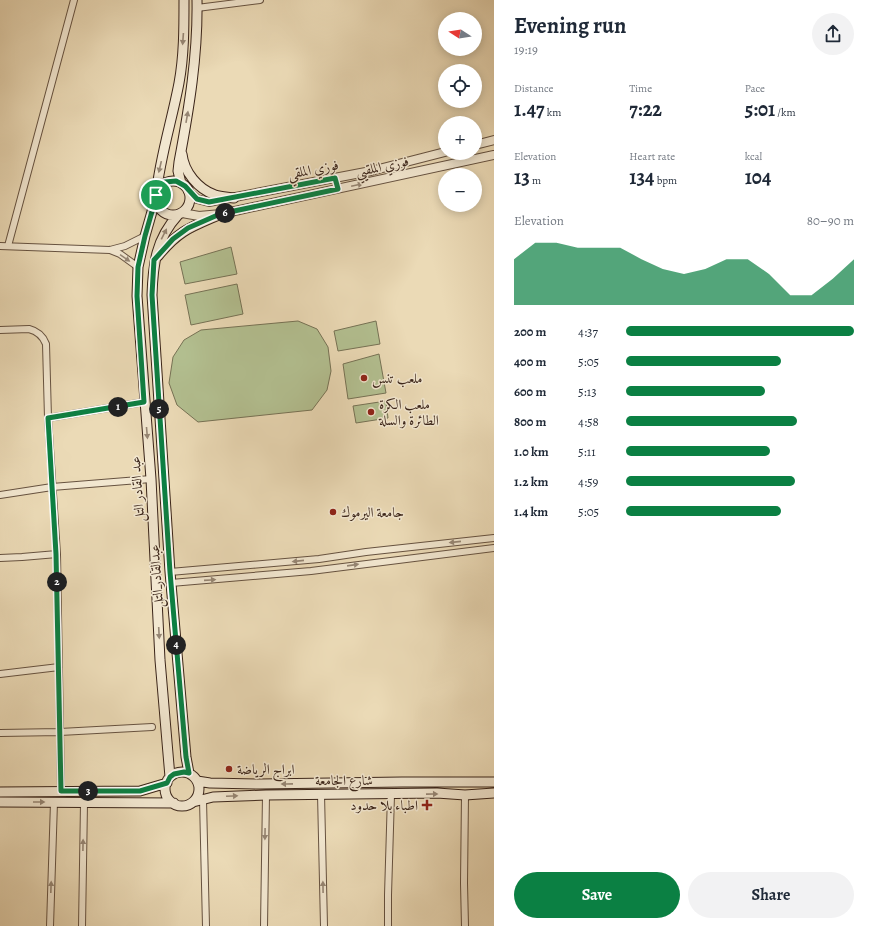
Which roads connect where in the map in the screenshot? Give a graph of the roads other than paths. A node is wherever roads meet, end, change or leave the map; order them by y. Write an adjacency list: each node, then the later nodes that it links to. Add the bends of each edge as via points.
1 (74, 0): 20 (street)
2 (184, 0): 14 (main road, عبد القادر التل, one-way to 14, via 179,82 158,174)
3 (260, 0): 4 (street)
4 (198, 4): 7 (main road, one-way to 4, via 192,83)
5 (494, 140): 6 (street)
6 (482, 143)
7 (181, 150): 11 (main road, via 178,171); 15 (main road, via 186,168 200,186 207,192)
8 (438, 154): 10 (street, فوزي الملقي)
9 (494, 155): 12 (street, فوزي الملقيي, one-way to 9)
10 (335, 178): 12 (street); 15 (street, فوزي الملقي)
11 (181, 183): 13 (main road); 14 (main road, via 165,182 161,185)
12 (338, 189): 17 (street, فوزي الملقيي)
13 (188, 191): 15 (street, فوزي الملقي, via 203,202); 16 (main road, via 189,203)
14 (156, 198): 16 (main road, via 157,207 161,211 166,214); 18 (main road, عبد القادر التل)
15 (234, 198)
16 (180, 214): 17 (street, فوزي الملقيي); 22 (main road, عبدالقادر التل, one-way to 16, via 165,230)
17 (220, 214): 22 (main road, via 180,233)
18 (145, 236): 21 (street); 23 (main road, عبد القادر التل)
19 (0, 246): 20 (street)
20 (8, 246): 21 (street)
21 (110, 250): 23 (street, one-way to 23)
22 (154, 260): 36 (main road, عبدالقادر التل, via 152,295)
23 (138, 267): 25 (main road, عبد القادر التل, via 137,296)
24 (0, 330): 26 (street, via 29,329 44,338)
25 (144, 402): 26 (street); 27 (main road, عبد القادر التل, one-way to 27)
26 (48, 418): 28 (street)
27 (151, 480): 28 (street); 44 (main road, عبد القادر التل, one-way to 44)
28 (52, 487): 29 (street); 32 (street)
29 (0, 495)
30 (494, 538): 34 (street, one-way to 34)
31 (494, 548): 35 (street, one-way to 31)
32 (56, 554): 33 (street); 38 (street)
33 (0, 558)
34 (320, 559): 35 (street); 36 (street, one-way to 36)
35 (321, 570): 37 (street, one-way to 35)
36 (170, 572): 37 (main road, عبدالقادر التل)
37 (171, 583): 43 (main road, عبدالقادر التل)
38 (59, 667): 39 (street); 41 (street)
39 (0, 674)
40 (152, 727): 41 (street)
41 (60, 732): 42 (street); 47 (street)
42 (0, 733)
43 (189, 773): 44 (main road, via 179,772); 45 (main road)
44 (168, 780): 47 (main road, via 140,791); 59 (main road, via 167,797)
45 (197, 781): 46 (main road, شارع الجامعة, one-way to 45, via 218,784); 57 (main road, via 199,792)
46 (494, 782)
47 (61, 791): 48 (main road)
48 (0, 792)
49 (494, 793): 53 (main road, شارع الجامعة)
50 (321, 794): 51 (main road, شارع الجامعة); 52 (main road, شارع الجامعة); 64 (street, one-way to 50)
51 (266, 795): 54 (main road, شارع الجامعة, one-way to 51, via 214,797); 63 (street, one-way to 63)
52 (391, 795): 53 (main road, شارع الجامعة, one-way to 53); 65 (street)
53 (465, 795): 66 (street)
54 (203, 800): 57 (main road, شارع الجامعة); 62 (street)
55 (0, 802): 56 (main road, one-way to 56)
56 (54, 802): 58 (main road); 60 (street, one-way to 56)
57 (193, 802): 59 (main road, via 184,806)
58 (84, 803): 59 (main road); 61 (street, one-way to 58)
59 (174, 803)
60 (50, 926)
61 (82, 926)
62 (206, 926)
63 (264, 926)
64 (324, 926)
65 (388, 926)
66 (465, 926)

